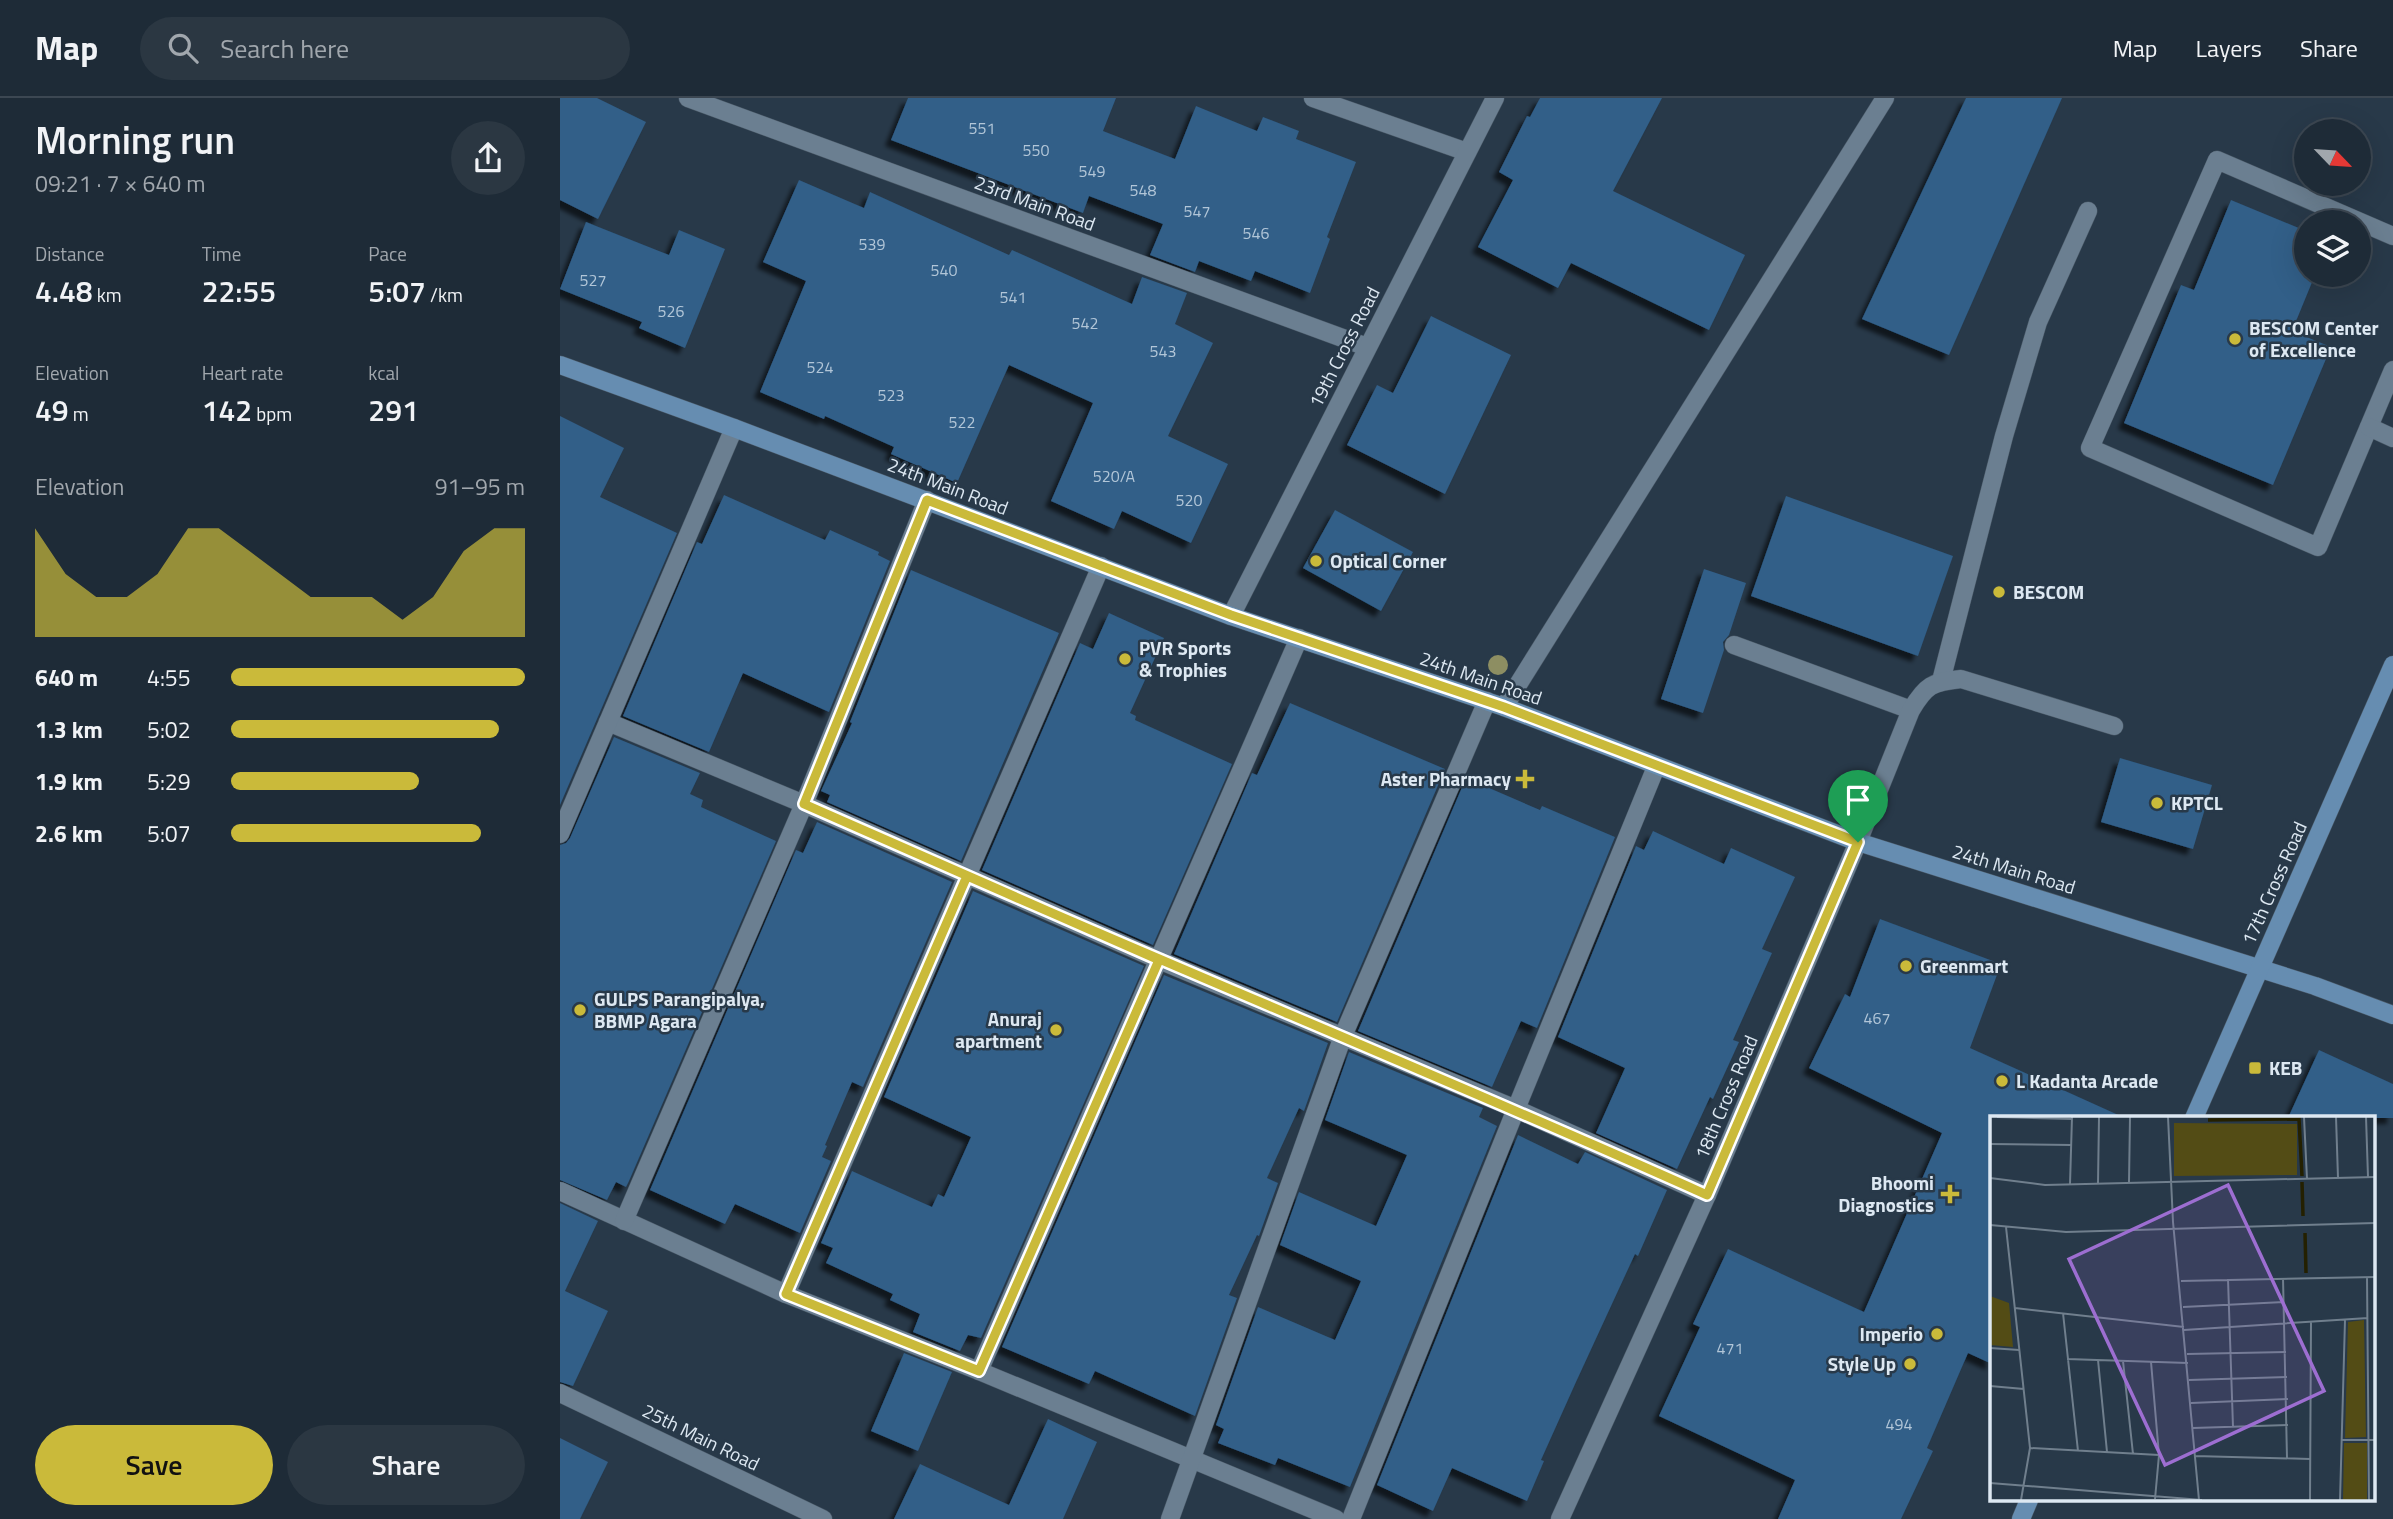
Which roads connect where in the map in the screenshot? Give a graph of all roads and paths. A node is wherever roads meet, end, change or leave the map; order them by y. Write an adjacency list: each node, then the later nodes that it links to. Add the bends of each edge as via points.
1 (688, 98): 8 (street, 23rd Main Road)
2 (1313, 98): 5 (street)
3 (1494, 98): 5 (street, 19th Cross Road)
4 (1885, 98): 21 (street)
5 (1467, 152): 8 (street, 19th Cross Road)
6 (2088, 211): 20 (street, via 2038,322)
7 (2393, 236): 11 (street, via 2217,160 2090,448 2318,547)
8 (1367, 348): 16 (street, 19th Cross Road)
9 (560, 365): 12 (street, 24th Main Road)
10 (2393, 370): 11 (street)
11 (2370, 427): 13 (street)
12 (734, 428): 14 (street, 24th Main Road); 23 (street)
13 (2393, 438)
14 (927, 500): 15 (street, 24th Main Road); 26 (street)
15 (1101, 566): 16 (street, 24th Main Road); 29 (street)
16 (1231, 615): 17 (street, 24th Main Road)
17 (1299, 638): 21 (street, 24th Main Road); 30 (street)
18 (1734, 645): 22 (street)
19 (2393, 665): 31 (street, 17th Cross Road)
20 (1941, 681): 22 (street, via 1923,691); 24 (street, via 1961,679)
21 (1496, 704): 25 (street, 24th Main Road); 33 (street)
22 (1911, 710): 28 (street, 18th Cross Road)
23 (608, 722): 26 (street); 27 (street)
24 (2114, 726)
25 (1656, 767): 28 (street, 24th Main Road); 34 (street)
26 (804, 804): 29 (street); 38 (street)
27 (560, 834)
28 (1858, 842): 31 (street, 24th Main Road); 37 (street, 18th Cross Road)
29 (967, 876): 30 (street); 39 (street)
30 (1159, 960): 33 (street); 40 (street)
31 (2260, 968): 32 (street, 24th Main Road); 35 (street, 17th Cross Road)
32 (2393, 1015)
33 (1343, 1036): 34 (street); 42 (street)
34 (1516, 1109): 37 (street); 47 (street)
35 (2195, 1116)
36 (560, 1191): 38 (street)
37 (1707, 1195): 48 (street, 18th Cross Road)
38 (624, 1221): 39 (street)
39 (786, 1294): 40 (street)
40 (979, 1371): 42 (street)
41 (560, 1393): 44 (street, 25th Main Road)
42 (1193, 1459): 45 (street); 46 (street)
43 (2028, 1502): 49 (street)
44 (823, 1519)
45 (1170, 1519)
46 (1336, 1519)
47 (1352, 1519)
48 (1560, 1519)
49 (2021, 1519)

